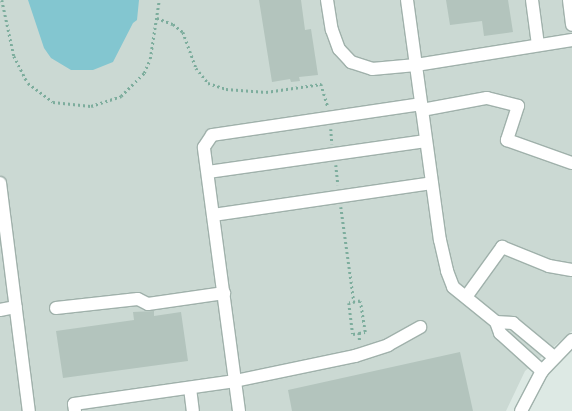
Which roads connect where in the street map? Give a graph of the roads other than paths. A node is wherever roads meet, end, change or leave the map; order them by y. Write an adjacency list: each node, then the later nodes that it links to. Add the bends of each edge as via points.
1 (327, 0): 8 (street, via 336,42 351,62 372,69)
2 (407, 0): 8 (street)
3 (532, 0): 7 (street)
4 (569, 0): 5 (street)
5 (572, 25)
6 (572, 40): 7 (street)
7 (538, 45): 8 (street)
8 (416, 65): 9 (street)
9 (422, 107): 10 (street); 11 (street, via 487,98 518,106 507,140); 12 (street, via 212,135 204,147)
10 (426, 141): 12 (street); 14 (street)
11 (572, 163)
12 (208, 172): 15 (street)
13 (0, 183): 19 (street)
14 (432, 183): 15 (street); 18 (street, via 447,271 453,287)
15 (213, 215): 17 (street)
16 (572, 270): 18 (street, via 549,266 502,247)
17 (224, 292): 20 (street, via 148,304 138,298); 27 (street)
18 (466, 297): 22 (street)
19 (16, 307): 21 (street); 29 (street)
20 (56, 308)
21 (0, 310)
22 (496, 322): 25 (street, via 513,323); 26 (street, via 500,333)
23 (420, 326): 27 (street, via 388,345 355,356)
24 (572, 340): 25 (street)
25 (554, 357): 26 (street)
26 (542, 371): 33 (street)
27 (235, 381): 28 (street); 32 (street)
28 (190, 388): 30 (street, via 74,404); 31 (street)
29 (29, 411)
30 (75, 411)
31 (193, 411)
32 (239, 411)
33 (521, 411)

